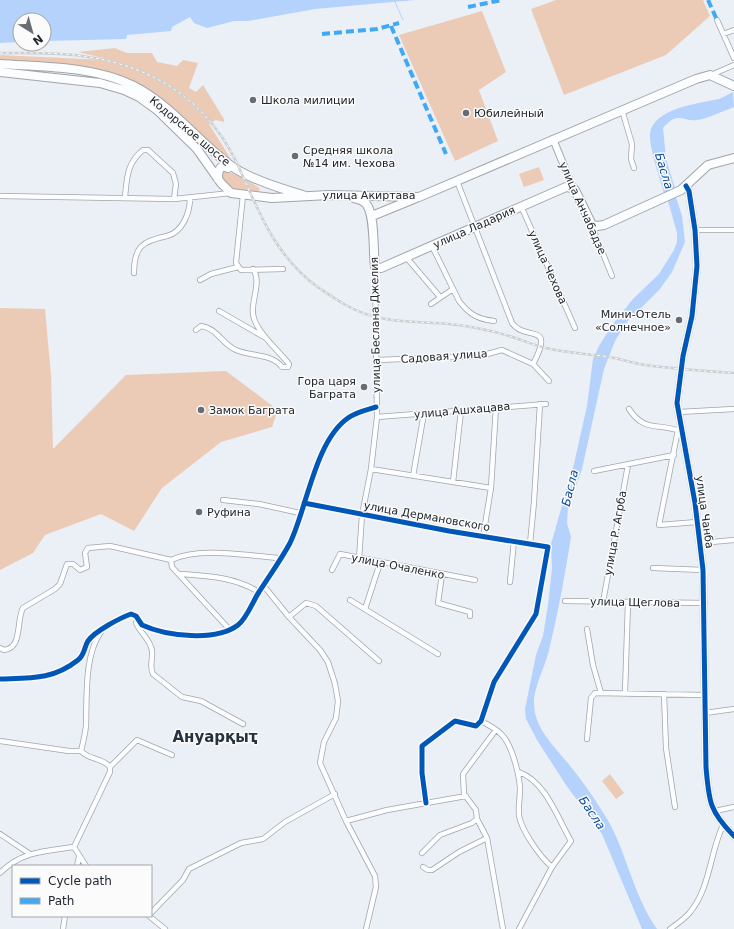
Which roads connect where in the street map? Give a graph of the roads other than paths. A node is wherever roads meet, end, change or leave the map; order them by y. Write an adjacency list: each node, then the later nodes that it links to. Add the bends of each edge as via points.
1 (717, 20): 3 (street)
2 (734, 30): 3 (street)
3 (723, 34): 4 (street)
4 (734, 58)
5 (0, 64): 12 (highway, Кодорское шоссе, via 50,67 97,74 125,82 157,102)
6 (734, 65): 8 (street)
7 (0, 72): 16 (highway, Кодорское шоссе, via 100,83 134,95 158,110 192,145)
8 (712, 77): 9 (highway); 10 (highway, улица Акиртава, via 684,83)
9 (734, 86)
10 (622, 110): 11 (highway, улица Акиртава); 15 (street, via 632,144 631,159)
11 (553, 140): 17 (highway, улица Акиртава); 19 (street, улица Анчабадзе)
12 (213, 150): 14 (highway); 21 (highway, Кодорское шоссе, via 234,167)
13 (734, 158): 20 (highway, via 708,165)
14 (228, 168): 16 (highway, via 220,168); 18 (highway, via 239,176)
15 (634, 168)
16 (218, 179): 22 (highway, Кодорское шоссе)
17 (457, 181): 29 (highway, улица Акиртава); 35 (street)
18 (261, 184): 21 (highway); 28 (highway, via 262,192)
19 (573, 188): 32 (highway, улица Ладария, via 566,188); 34 (highway, улица Анчабадзе)
20 (684, 188): 34 (highway, via 600,226); 36 (street, улица Чанба, via 689,191)
21 (284, 189): 25 (highway, Кодорское шоссе)
22 (231, 193): 23 (highway, улица Акиртава); 31 (street, улица Акиртава)
23 (243, 195): 28 (highway, улица Акиртава); 41 (street, via 236,263)
24 (0, 196): 27 (street, улица Акиртава)
25 (307, 196): 26 (highway, улица Акиртава); 28 (highway, улица Акиртава)
26 (347, 196): 29 (highway, улица Акиртава); 33 (highway, via 363,201)
27 (125, 197): 30 (street, улица Акиртава); 30 (street, via 132,161 144,150 148,150 173,173 176,184)
28 (258, 197)
29 (418, 197): 33 (highway)
30 (174, 198): 31 (street, улица Акиртава)
31 (190, 198): 44 (street, via 188,216 179,227 168,235 152,238 139,248)
32 (521, 206): 35 (highway, улица Ладария); 52 (street, улица Чехова)
33 (372, 216): 40 (highway, улица Беслана Джелия)
34 (591, 223): 45 (street, улица Анчабадзе)
35 (476, 227): 38 (highway, улица Ладария); 56 (street, via 512,323 515,328 541,338 539,353)
36 (695, 230): 37 (street); 65 (street, улица Чанба, via 696,281 692,316 683,356 677,403)
37 (734, 230)
38 (432, 246): 39 (highway, улица Ладария); 47 (street)
39 (406, 257): 40 (highway, улица Ладария, via 380,268); 48 (street)
40 (375, 267): 55 (street, улица Беслана Джелия)
41 (238, 268): 42 (street); 46 (street, via 211,274)
42 (253, 269): 43 (street); 54 (street, via 256,276 253,315)
43 (283, 269)
44 (134, 273)
45 (612, 276)
46 (200, 280)
47 (453, 289): 48 (street); 51 (street, via 472,316)
48 (440, 297): 49 (street)
49 (431, 304)
50 (218, 311): 54 (street)
51 (494, 321)
52 (575, 328)
53 (196, 330): 54 (street, via 200,326 206,327 234,350 274,359 282,367 288,367 289,364)
54 (267, 338)
55 (377, 360): 56 (street, Садовая улица, via 480,356 502,350); 60 (street, улица Беслана Джелия)
56 (533, 364): 57 (street, Садовая улица)
57 (549, 381)
58 (540, 404): 59 (street, улица Ашхацава); 61 (street, улица Ашхацава); 85 (street)
59 (546, 404)
60 (376, 407): 67 (street, улица Беслана Джелия); 77 (street, via 360,411 336,429 321,455)
61 (496, 407): 64 (street, улица Ашхацава); 75 (street)
62 (629, 409): 68 (street, via 645,425)
63 (734, 409): 65 (street)
64 (460, 411): 66 (street, улица Ашхацава); 74 (street)
65 (679, 412): 68 (street, улица Чанба)
66 (424, 413): 67 (street, улица Ашхацава); 73 (street)
67 (377, 417): 71 (street, улица Беслана Джелия)
68 (681, 429): 69 (street); 80 (street, улица Чанба)
69 (674, 455): 70 (street); 80 (street, via 659,525)
70 (628, 465): 72 (street); 101 (street, улица Р. Агрба)
71 (371, 470): 73 (street); 79 (street, улица Беслана Джелия)
72 (594, 471)
73 (413, 476): 74 (street)
74 (453, 482): 75 (street)
75 (491, 488): 81 (street)
76 (223, 500): 78 (street, via 259,504)
77 (304, 503): 78 (street); 79 (street, улица Дермановского)
78 (300, 513): 86 (street, via 290,542)
79 (362, 515): 81 (street, улица Дермановского); 87 (street, улица Беслана Джелия)
80 (697, 522): 84 (street, улица Чанба)
81 (483, 537): 83 (street, улица Дермановского)
82 (734, 540): 84 (street)
83 (514, 541): 85 (street, улица Дермановского); 96 (street)
84 (700, 543): 92 (street, улица Чанба)
85 (530, 544): 121 (street, улица Дермановского, via 548,546 536,614 494,682)
86 (280, 558): 88 (street, via 211,552 180,556); 97 (street)
87 (359, 559): 89 (street, улица Очаленко); 91 (street, улица Очаленко, via 340,554)
88 (171, 560): 93 (street, via 172,567); 111 (street, via 110,546 88,548 85,553 87,567 80,570 72,564 67,564 60,584 55,589 23,608 14,644 8,650)
89 (380, 563): 94 (street, улица Очаленко); 104 (street)
90 (653, 568): 92 (street)
91 (332, 570)
92 (703, 570): 103 (street, улица Чанба)
93 (180, 574): 98 (street, via 230,580 246,584); 110 (street)
94 (442, 574): 95 (street, улица Очаленко); 105 (street, via 438,603 470,612)
95 (475, 580)
96 (510, 582)
97 (263, 585): 98 (street); 106 (street)
98 (259, 592): 110 (street, via 240,624)
99 (350, 600): 104 (street)
100 (564, 601): 101 (street, улица Щеглова)
101 (603, 602): 102 (street, улица Щеглова)
102 (628, 602): 103 (street, улица Щеглова); 116 (street)
103 (704, 603): 118 (street, улица Чанба)
104 (365, 609): 112 (street)
105 (470, 616)
106 (289, 617): 113 (street, via 306,603 316,606); 130 (street, via 320,650 328,662 335,684 338,701 336,718 324,742 320,763)
107 (138, 620): 109 (street, via 131,614); 110 (street, via 148,628 178,635 222,633); 122 (street, via 138,628 150,643 152,650 153,674 182,697 200,701)
108 (587, 629): 115 (street, via 592,665)
109 (103, 630): 114 (street, via 87,643 79,660 54,674 45,677); 126 (street, via 92,650 85,699 86,727)
110 (230, 630)
111 (0, 648)
112 (438, 654)
113 (379, 661)
114 (0, 679)
115 (601, 693): 116 (street); 124 (street, via 596,693 592,698)
116 (625, 693): 117 (street)
117 (664, 694): 118 (street); 133 (street, via 666,748)
118 (705, 694): 120 (street, улица Чанба)
119 (734, 709): 120 (street)
120 (705, 713): 135 (street, улица Чанба, via 708,796)
121 (481, 721): 123 (street); 132 (street, via 476,726 455,721 422,746)
122 (243, 724)
123 (495, 731): 129 (street, via 506,741); 131 (street, via 463,774)
124 (587, 739)
125 (0, 741): 126 (street)
126 (81, 751): 128 (street)
127 (172, 754): 128 (street, via 137,740)
128 (110, 767): 142 (street, via 110,772)
129 (519, 772): 149 (street, via 521,823 542,857); 149 (street, via 527,775 542,789 571,841)
130 (335, 794): 137 (street); 151 (street, via 285,822 262,839 241,843 189,869 183,880)
131 (466, 796): 132 (street); 136 (street, via 476,810)
132 (426, 803): 137 (street)
133 (675, 807)
134 (734, 807): 135 (street)
135 (715, 811): 138 (street, улица Чанба)
136 (477, 819): 141 (street); 143 (street, via 440,835)
137 (346, 821): 156 (street, via 375,876 376,888)
138 (723, 825): 140 (street, улица Чанба); 159 (street, via 704,886 692,910)
139 (0, 834): 144 (street)
140 (734, 836)
141 (487, 838): 148 (street, via 458,852 432,870); 157 (street)
142 (74, 847): 144 (street); 145 (street)
143 (422, 853)
144 (30, 854): 150 (street, via 16,859)
145 (79, 857): 146 (street); 147 (street)
146 (78, 865)
147 (85, 865)
148 (423, 867)
149 (552, 867): 158 (street)
150 (0, 873)
151 (152, 912)
152 (65, 917): 154 (street)
153 (150, 917): 155 (street)
154 (62, 929)
155 (165, 929)
156 (366, 929)
157 (502, 929)
158 (519, 929)
159 (670, 929)

